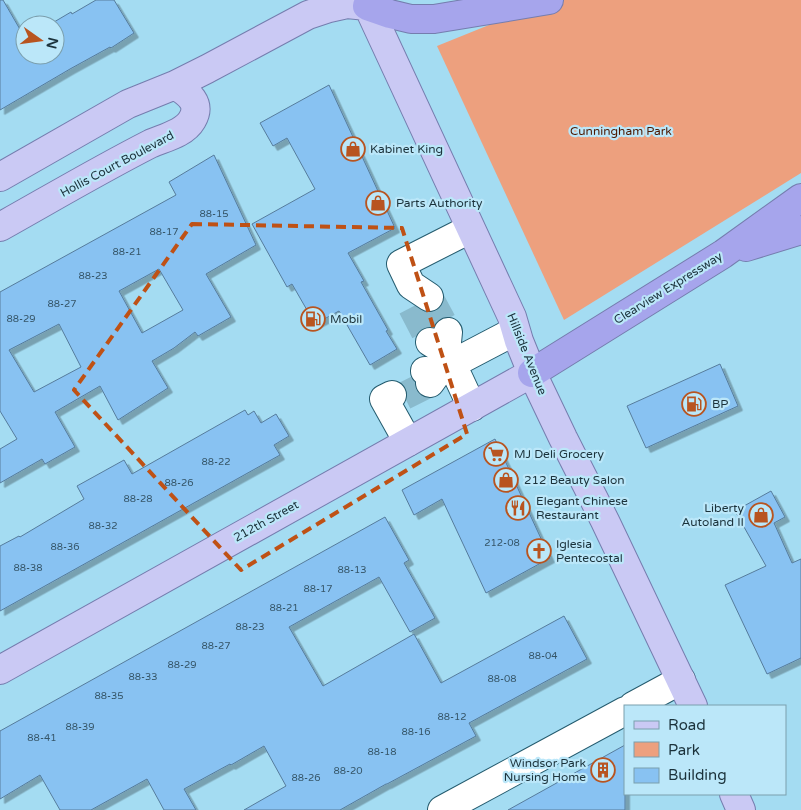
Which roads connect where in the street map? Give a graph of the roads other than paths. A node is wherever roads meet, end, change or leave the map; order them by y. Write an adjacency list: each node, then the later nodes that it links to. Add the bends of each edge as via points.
1 (548, 0): 2 (highway, via 434,19 411,19 390,14)
2 (369, 2): 3 (main road, via 328,8 308,15); 7 (main road, Hillside Avenue)
3 (175, 84): 4 (main road, via 128,104); 6 (main road, Hollis Court Boulevard, via 194,102 196,110 188,126)
4 (0, 177)
5 (801, 198): 9 (highway, Clearview Expressway)
6 (4, 216)
7 (470, 228): 10 (street, via 401,264); 11 (main road, Hillside Avenue, via 512,317)
8 (801, 230): 9 (highway)
9 (724, 254): 12 (highway, Clearview Expressway)
10 (417, 297)
11 (515, 330): 12 (main road, Hillside Avenue); 14 (street, via 438,359)
12 (532, 372): 14 (main road, 212th Street); 17 (main road, Hillside Avenue)
13 (399, 392): 15 (street, via 384,399)
14 (472, 407): 15 (main road, 212th Street)
15 (408, 442): 16 (main road, 212th Street)
16 (0, 670)
17 (681, 680): 18 (street); 19 (main road, Hillside Avenue)
18 (635, 705)
19 (693, 705)
20 (624, 712): 22 (street)
21 (734, 795): 23 (main road)
22 (442, 810)
23 (741, 810)

